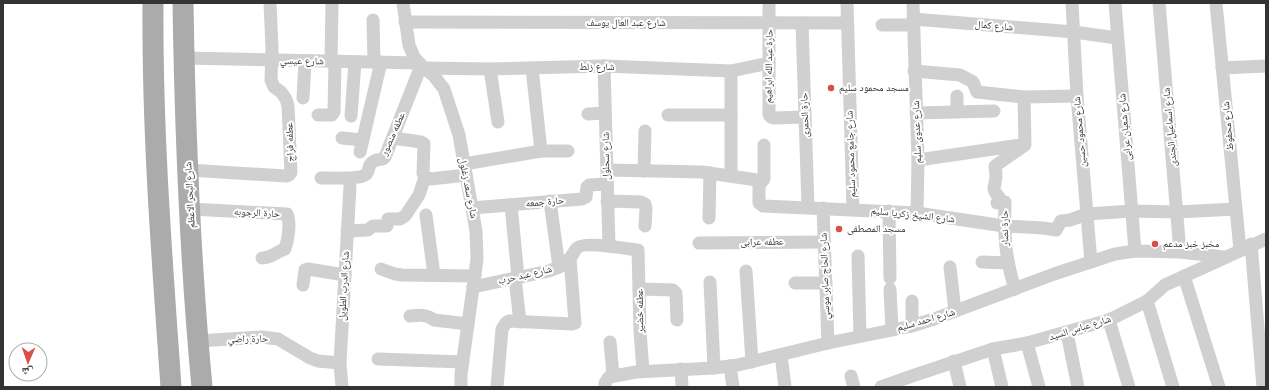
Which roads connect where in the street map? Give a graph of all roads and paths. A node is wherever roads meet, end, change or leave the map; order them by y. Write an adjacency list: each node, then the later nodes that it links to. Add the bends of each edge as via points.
1 (153, 3): 150 (main road, via 157,177)
2 (183, 3): 22 (main road, شارع البحر الاعظم)
3 (270, 3): 23 (street)
4 (332, 3): 25 (street)
5 (403, 3): 14 (street, شارع سعد زغلول)
6 (769, 3): 16 (street, حارة عبد الله ابراهيم)
7 (846, 3): 18 (street, شارع جامع محمود سليم)
8 (913, 3): 15 (street, شارع عدوى سليم)
9 (1072, 3): 20 (street, شارع محمود حسين)
10 (1115, 3): 21 (street, شارع شعبان عرابى)
11 (1160, 3): 82 (street, شارع اسماعيل الجندى)
12 (1216, 3): 34 (street, شارع محفوظ)
13 (373, 20): 27 (street)
14 (405, 22): 16 (street, شارع عبد العال يوسف); 29 (street, شارع سعد زغلول, via 409,45)
15 (913, 22): 19 (street, شارع كمال); 20 (street, شارع كمال); 36 (street, شارع عدوى سليم)
16 (769, 23): 17 (street, شارع عبد العال يوسف); 28 (street, حارة عبد الله ابراهيم)
17 (802, 23): 18 (street, شارع عبد العال يوسف); 50 (street, حارة الحمرى)
18 (847, 23): 78 (street, شارع جامع محمود سليم)
19 (882, 25)
20 (1074, 32): 21 (street, شارع كمال); 38 (street, شارع محمود حسين)
21 (1118, 38): 81 (street, شارع شعبان عرابى)
22 (184, 58): 23 (street, شارع عيسي); 61 (main road, شارع البحر الاعظم)
23 (271, 60): 24 (street, شارع عيسي); 61 (street, عطفه فراج, via 271,80 286,99 288,106 291,172 289,175)
24 (305, 61): 25 (street, شارع عيسي); 40 (street)
25 (333, 62): 26 (street, شارع عيسي); 46 (street, via 334,112 332,115)
26 (355, 62): 27 (street, شارع عيسي); 49 (street)
27 (377, 62): 29 (street, شارع عيسي); 53 (street, via 361,146)
28 (769, 63): 35 (street, شارع زلط); 50 (street, حارة عبد الله ابراهيم, via 770,117)
29 (421, 66): 32 (street, شارع زلط); 54 (street, عطفه منصور); 60 (street, شارع سعد زغلول, via 434,76 444,89 459,135)
30 (604, 66): 33 (street, شارع زلط); 35 (street, شارع زلط); 43 (street, شارع سحلول)
31 (1266, 66): 34 (street)
32 (490, 68): 33 (street, شارع زلط); 51 (street)
33 (532, 68): 57 (street)
34 (1222, 68): 79 (street, شارع محفوظ)
35 (731, 71): 48 (street)
36 (914, 71): 39 (street, via 960,75 973,82 977,92); 44 (street, شارع عدوى سليم)
37 (957, 96): 42 (street)
38 (1077, 96): 39 (street); 84 (street, شارع محمود حسين)
39 (1024, 97): 56 (street)
40 (303, 98)
41 (994, 111): 42 (street)
42 (957, 112): 44 (street)
43 (605, 113): 45 (street); 62 (street, شارع سحلول)
44 (916, 113): 59 (street, شارع عدوى سليم)
45 (588, 114)
46 (318, 115)
47 (668, 115): 48 (street)
48 (731, 115): 65 (street)
49 (351, 116)
50 (806, 117): 75 (street, حارة الحمرى)
51 (498, 122)
52 (645, 130): 63 (street)
53 (342, 138)
54 (393, 138): 66 (street, via 424,144); 67 (street, عطفه منصور, via 385,157 375,159 365,175)
55 (764, 145): 69 (street, via 764,179)
56 (1025, 145): 59 (street); 88 (street, حارة نصار, via 995,166 994,187 999,197 997,203 1004,202)
57 (541, 151): 58 (street); 60 (street)
58 (568, 151)
59 (918, 160): 83 (street, شارع عدوى سليم)
60 (465, 169): 66 (street, via 431,178); 74 (street, شارع سعد زغلول)
61 (189, 170): 77 (main road, شارع البحر الاعظم)
62 (607, 170): 63 (street); 68 (street, شارع سحلول)
63 (644, 171): 64 (street)
64 (710, 173): 65 (street); 86 (street)
65 (731, 176): 69 (street, via 757,180)
66 (425, 177): 89 (street, via 420,196 405,216 368,230)
67 (321, 178)
68 (607, 184): 71 (street, حارة جمعه, via 589,185 586,198); 72 (street, شارع سحلول)
69 (759, 185): 75 (street, شارع الشيخ زكريا سليم, via 761,205)
70 (350, 186): 89 (street, شارع الدرب الطويل)
71 (550, 201): 73 (street, حارة جمعه); 105 (street)
72 (607, 201): 87 (street, via 645,204); 93 (street, شارع سحلول)
73 (511, 205): 74 (street, حارة جمعه); 112 (street)
74 (472, 208): 113 (street, شارع سعد زغلول, via 477,259)
75 (808, 208): 76 (street, شارع الشيخ زكريا سليم)
76 (823, 208): 78 (street, شارع الشيخ زكريا سليم); 91 (street, شارع الحاج صابر موسي)
77 (190, 209): 100 (street, حارة الرجوبه, via 287,214 288,242 285,249 269,258); 132 (main road, شارع البحر الاعظم)
78 (853, 209): 80 (street, شارع الشيخ زكريا سليم)
79 (1236, 209): 82 (street, شارع الشيخ زكريا سليم); 94 (street, شارع محفوظ)
80 (889, 211): 83 (street, شارع الشيخ زكريا سليم); 129 (street)
81 (1132, 211): 82 (street, شارع الشيخ زكريا سليم); 84 (street, شارع الشيخ زكريا سليم); 96 (street, شارع شعبان عرابى)
82 (1177, 212): 97 (street, شارع اسماعيل الجندى)
83 (917, 213): 88 (street, شارع الشيخ زكريا سليم)
84 (1087, 214): 88 (street, شارع الشيخ زكريا سليم, via 1061,221 1056,230); 103 (street, شارع محمود حسين)
85 (426, 215): 110 (street)
86 (709, 218)
87 (645, 226)
88 (1004, 226): 104 (street, حارة نصار)
89 (347, 231): 109 (street, شارع الدرب الطويل)
90 (1266, 239): 94 (street, شارع عباس السيد)
91 (824, 242): 92 (street, عطفه عرابى); 115 (street, شارع الحاج صابر موسي)
92 (699, 243)
93 (609, 246): 95 (street, شارع عبد حرب); 101 (street, شارع عبد حرب, via 583,245 578,247)
94 (1246, 247): 99 (street, شارع عباس السيد); 166 (street, شارع محفوظ)
95 (638, 250): 118 (street, عطفه خضير)
96 (1135, 251): 97 (street, شارع احمد سليم); 103 (street, شارع احمد سليم)
97 (1180, 252): 99 (street, شارع احمد سليم)
98 (858, 256): 131 (street)
99 (1224, 257): 111 (street, شارع عباس السيد)
100 (262, 258)
101 (570, 258): 105 (street, شارع عبد حرب); 126 (street, via 575,322)
102 (982, 262): 104 (street)
103 (1091, 262): 119 (street, شارع احمد سليم)
104 (1008, 263): 119 (street, حارة نصار)
105 (558, 267): 112 (street, شارع عبد حرب)
106 (950, 267): 122 (street)
107 (381, 269): 110 (street, شارع عبد حرب, via 395,274)
108 (746, 271): 140 (street)
109 (345, 274): 117 (street, via 308,269 305,270); 142 (street, شارع الدرب الطويل)
110 (434, 275): 113 (street, شارع عبد حرب)
111 (1184, 276): 121 (street, شارع عباس السيد, via 1165,285); 165 (street)
112 (517, 277): 113 (street, شارع عبد حرب); 126 (street)
113 (474, 281): 127 (street, شارع سعد زغلول)
114 (710, 282): 144 (street)
115 (826, 282): 116 (street); 134 (street, شارع الحاج صابر موسي)
116 (795, 283)
117 (303, 285)
118 (639, 289): 124 (street, via 673,290 676,293); 146 (street, عطفه خضير)
119 (1015, 289): 122 (street, شارع احمد سليم)
120 (912, 301): 128 (street)
121 (1147, 301): 125 (street, شارع عباس السيد); 164 (street)
122 (955, 311): 128 (street, شارع احمد سليم)
123 (410, 316): 127 (street, via 424,315 434,320)
124 (677, 320)
125 (1109, 320): 130 (street, شارع عباس السيد); 163 (street)
126 (520, 322): 154 (street, via 509,321 503,326)
127 (468, 324): 139 (street, شارع سعد زغلول)
128 (912, 326): 129 (street, شارع احمد سليم)
129 (892, 330): 131 (street, شارع احمد سليم)
130 (1067, 333): 135 (street, شارع عباس السيد); 162 (street)
131 (860, 336): 134 (street, شارع احمد سليم)
132 (198, 341): 142 (street, حارة راضي, via 262,337 278,339 310,358); 151 (main road, شارع البحر الاعظم)
133 (610, 342): 147 (street)
134 (828, 343): 137 (street, شارع احمد سليم)
135 (1028, 343): 136 (street, شارع عباس السيد); 161 (street)
136 (993, 349): 141 (street, شارع عباس السيد); 160 (street)
137 (781, 355): 140 (street, شارع احمد سليم); 158 (street)
138 (378, 359): 139 (street)
139 (463, 362): 153 (street, شارع سعد زغلول)
140 (752, 362): 143 (street, شارع احمد سليم)
141 (954, 362): 148 (street, شارع عباس السيد); 159 (street)
142 (340, 363): 152 (street, شارع الدرب الطويل)
143 (730, 366): 144 (street, شارع احمد سليم); 157 (street)
144 (714, 368): 145 (street, شارع احمد سليم)
145 (681, 369): 146 (street, شارع احمد سليم); 156 (street)
146 (643, 371): 147 (street, شارع احمد سليم)
147 (613, 375): 155 (street, via 606,380)
148 (913, 381): 149 (street, شارع عباس السيد)
149 (886, 386)
150 (171, 387)
151 (202, 387)
152 (342, 387)
153 (461, 387)
154 (497, 387)
155 (605, 387)
156 (682, 387)
157 (733, 387)
158 (785, 387)
159 (960, 387)
160 (1002, 387)
161 (1039, 387)
162 (1078, 387)
163 (1129, 387)
164 (1173, 387)
165 (1219, 387)
166 (1263, 387)

